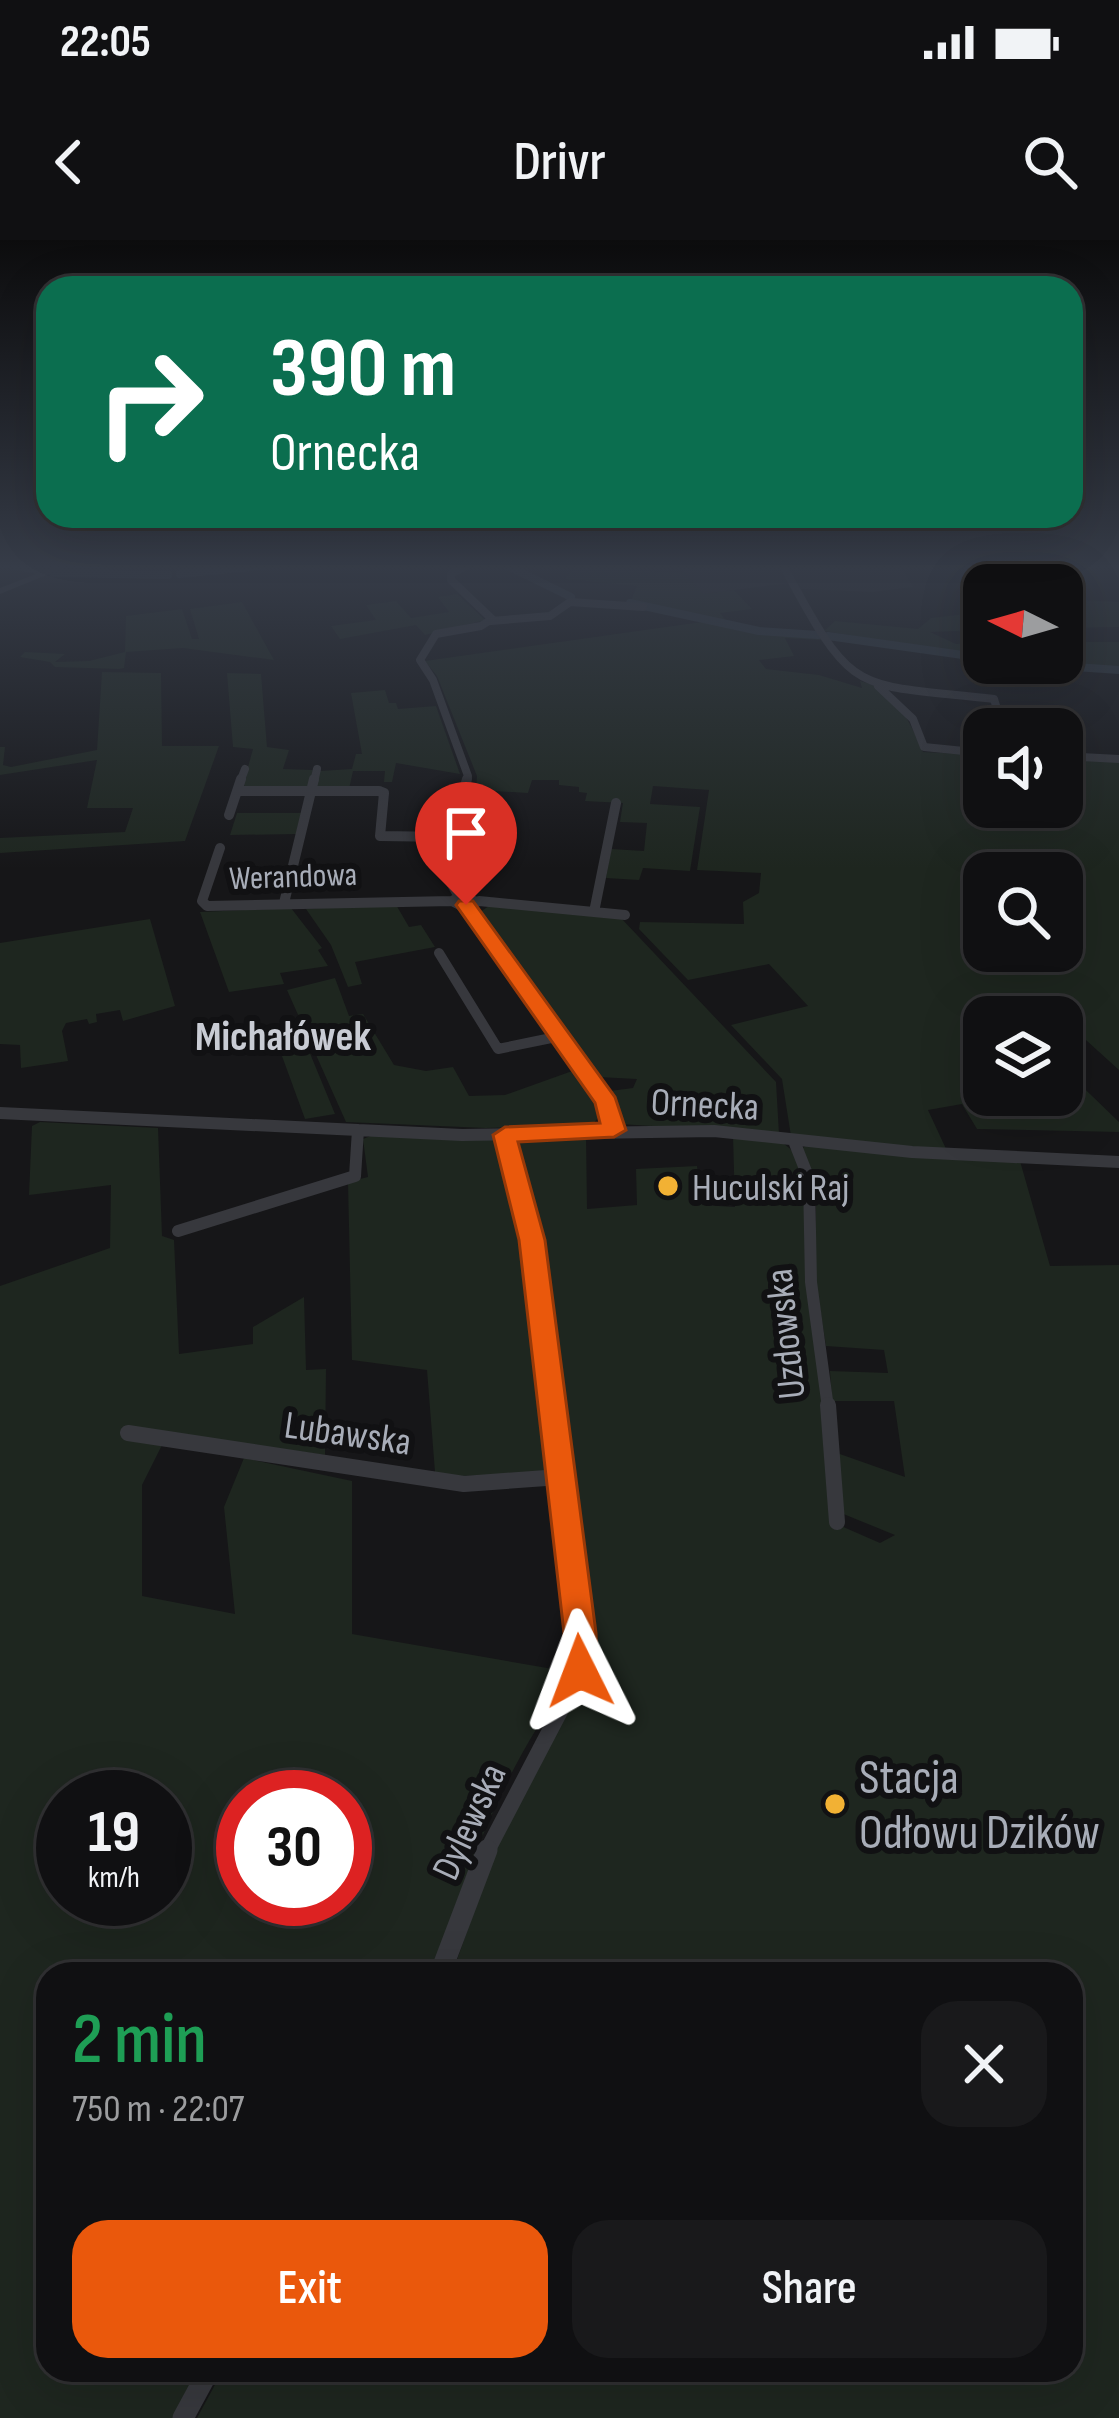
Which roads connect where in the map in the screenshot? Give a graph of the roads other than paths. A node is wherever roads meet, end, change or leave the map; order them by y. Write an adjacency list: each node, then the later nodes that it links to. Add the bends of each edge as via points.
1 (424, 667): 14 (street, via 468,776)
2 (845, 667): 3 (street)
3 (874, 683): 4 (street, via 994,699); 5 (street, via 913,719 924,748)
4 (997, 708)
5 (963, 751)
6 (1083, 757): 7 (street)
7 (1119, 759)
8 (245, 769): 10 (street)
9 (316, 769): 11 (street)
10 (239, 791): 11 (street); 13 (street)
11 (311, 791): 14 (street, via 379,790 380,836); 17 (street)
12 (616, 803): 18 (street)
13 (229, 815)
14 (450, 837): 16 (street, via 442,872)
15 (220, 848): 17 (street, Werandowa, via 207,906)
16 (462, 900): 17 (street, Werandowa); 18 (street, Werandowa); 21 (street)
17 (284, 903)
18 (594, 912): 19 (street, Werandowa)
19 (625, 915)
20 (439, 953): 21 (street, via 499,1048)
21 (561, 1036): 24 (street, via 606,1102)
22 (0, 1113): 23 (street, Ornecka)
23 (358, 1130): 25 (street, Ornecka); 28 (street, via 355,1176)
24 (614, 1130): 25 (street, Ornecka); 26 (street, Ornecka)
25 (505, 1135): 30 (street, Dylewska, via 532,1240)
26 (794, 1141): 27 (street, Ornecka); 31 (street, Uzdowska, via 809,1179 811,1282)
27 (1119, 1162)
28 (178, 1232)
29 (128, 1433): 30 (street, Lubawska, via 464,1484)
30 (560, 1477): 32 (street, Dylewska, via 580,1671 485,1851)
31 (837, 1522)
32 (444, 1962)
33 (202, 2382): 34 (street)
34 (183, 2418)

